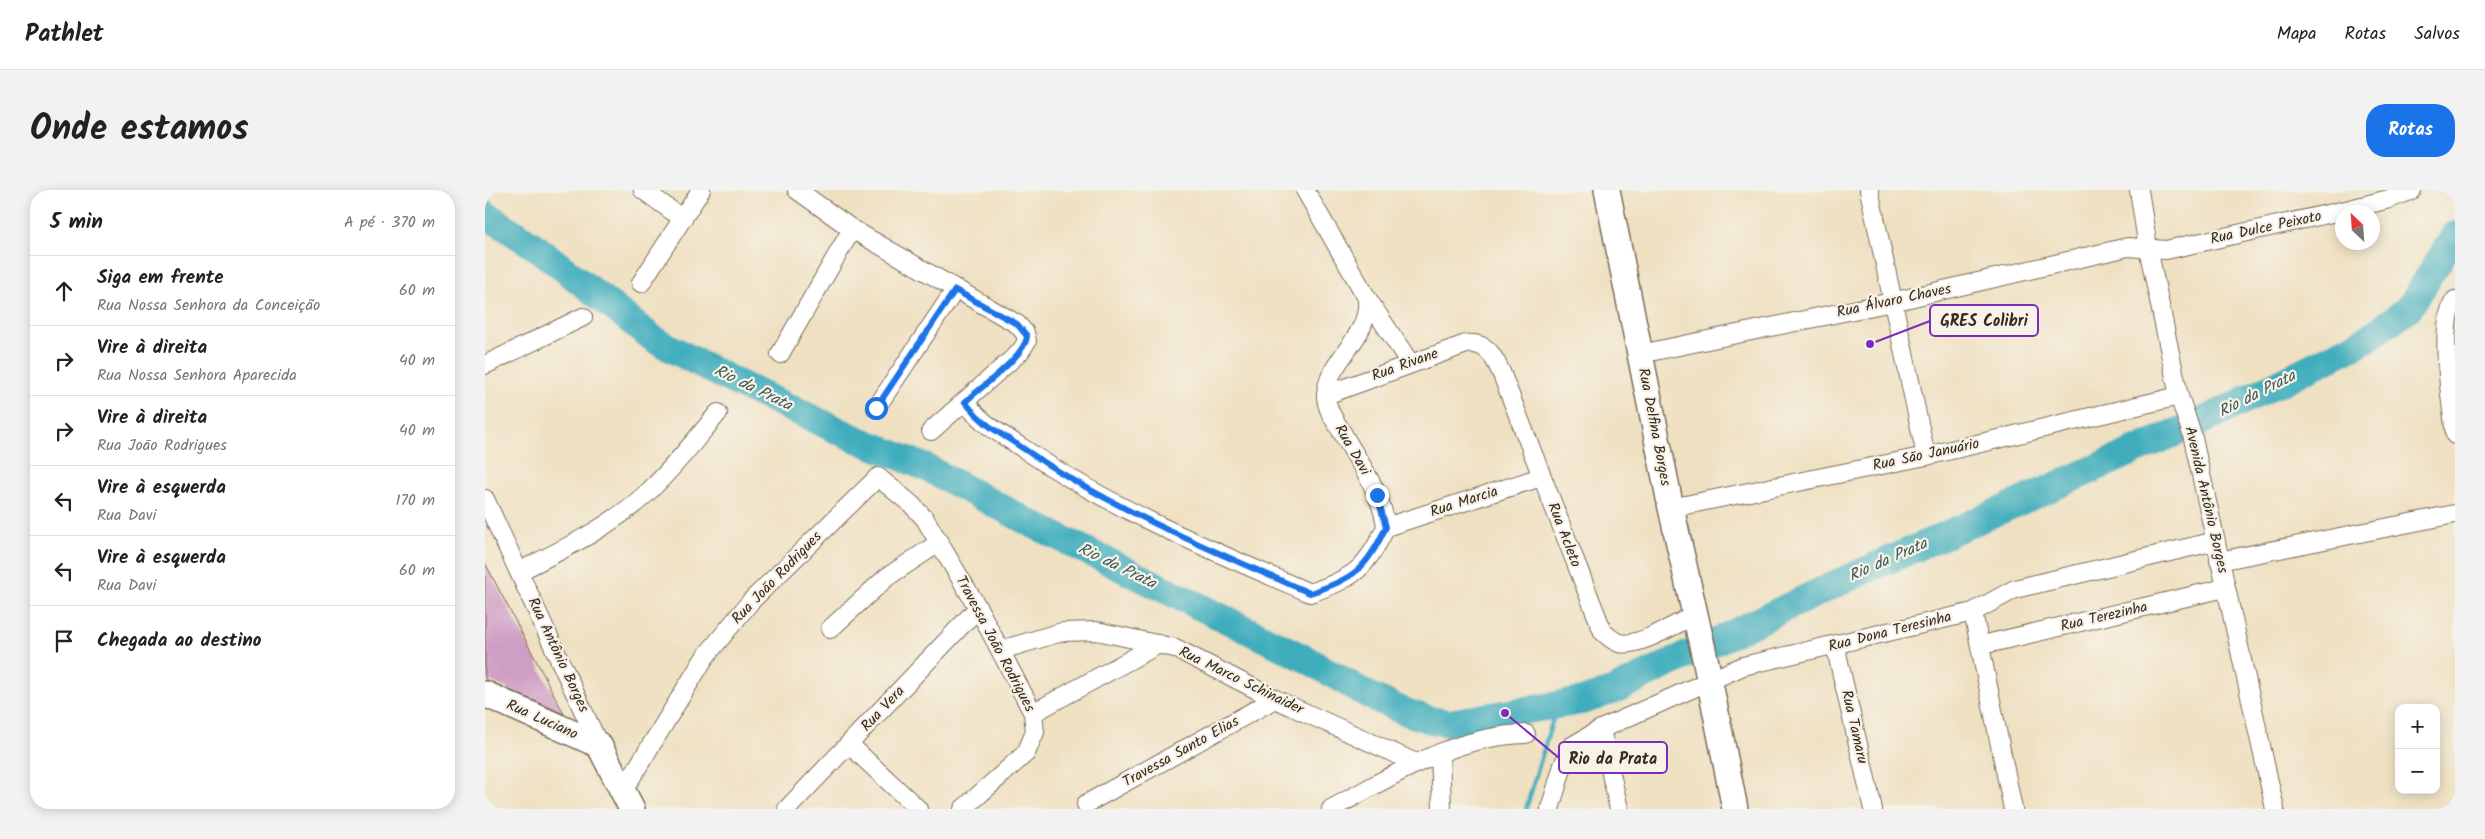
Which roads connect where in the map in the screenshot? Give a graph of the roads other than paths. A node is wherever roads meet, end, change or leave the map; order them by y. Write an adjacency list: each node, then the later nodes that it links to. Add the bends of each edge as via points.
1 (643, 190): 9 (street)
2 (701, 190): 9 (street)
3 (797, 190): 10 (street)
4 (1305, 190): 14 (street)
5 (1607, 190): 20 (street, Rua Delfina Borges)
6 (1869, 190): 15 (street)
7 (2139, 190): 11 (street, Avenida Antônio Borges)
8 (2412, 190): 11 (street, Rua Dulce Peixoto, via 2350,209 2166,250)
9 (683, 219): 12 (street)
10 (853, 229): 13 (street); 19 (street)
11 (2148, 248): 15 (street, Rua Álvaro Chaves, via 2128,247); 25 (street, Avenida Antônio Borges)
12 (641, 283)
13 (955, 290): 24 (street, via 1017,324 1027,336 1020,352); 26 (street)
14 (1367, 298): 21 (street); 23 (street, via 1366,320 1335,371)
15 (1893, 302): 20 (street, Rua Álvaro Chaves); 30 (street)
16 (2452, 307): 29 (street, via 2447,352)
17 (583, 317): 22 (street)
18 (1484, 346): 21 (street, Rua Rivane, via 1466,344); 32 (street, Rua Acleto, via 1494,356 1501,372)
19 (780, 354)
20 (1640, 354): 34 (street, Rua Delfina Borges)
21 (1410, 362): 23 (street, Rua Rivane)
22 (485, 365)
23 (1326, 395): 36 (street, Rua Davi, via 1331,414 1377,495)
24 (965, 402): 28 (street); 36 (street, via 983,423 1061,475 1310,593 1345,579 1361,568 1375,551)
25 (2182, 403): 30 (street, Rua Sāo Januário); 37 (street, Avenida Antônio Borges)
26 (876, 408)
27 (718, 413): 40 (street, via 647,494 581,540)
28 (931, 431)
29 (2455, 435)
30 (1926, 456): 34 (street, Rua Sāo Januário)
31 (879, 477): 38 (street, Travessa Joāo Rodrigues, via 912,505); 60 (street, Rua Joāo Rodrigues, via 751,601 711,650)
32 (1541, 477): 36 (street, Rua Marcia); 44 (street, Rua Acleto, via 1603,632 1627,643)
33 (486, 502): 40 (street, Rua Antônio Borges)
34 (1671, 508): 44 (street, Rua Delfina Borges)
35 (2455, 514): 39 (street)
36 (1386, 527)
37 (2216, 541): 39 (street, Avenida Antônio Borges); 43 (street, Rua Dona Teresinha, via 2015,589)
38 (940, 542): 42 (street, Travessa Joāo Rodrigues); 45 (street, via 887,577)
39 (2219, 561): 41 (street, Avenida Antônio Borges)
40 (520, 571): 56 (street, Rua Antônio Borges)
41 (2225, 588): 48 (street, Rua Terezinha); 72 (street, Avenida Antônio Borges)
42 (978, 608): 49 (street, Travessa Joāo Rodrigues); 57 (street, Rua Vera)
43 (1973, 612): 47 (street, Rua Dona Teresinha); 48 (street)
44 (1697, 622): 50 (street, Rua Delfina Borges)
45 (830, 629)
46 (1159, 644): 49 (street, Rua Marco Schinaider, via 1097,630 1062,632); 52 (street, Rua Marco Schinaider, via 1198,658); 53 (street)
47 (1835, 645): 50 (street, Rua Dona Teresinha); 70 (street, Rua Tamaru)
48 (1982, 645): 71 (street)
49 (1001, 650): 53 (street, Travessa Joāo Rodrigues)
50 (1708, 672): 54 (street, Rua Dona Teresinha); 69 (street, Rua Delfina Borges)
51 (485, 694): 56 (street, Rua Luciano)
52 (1275, 700): 59 (street, Rua Marco Schinaider); 61 (street, Travessa Santo Elias)
53 (1033, 714): 64 (street, Travessa Joāo Rodrigues, via 1035,732 1027,753)
54 (1601, 729): 67 (street, Rua Dona Teresinha, via 1572,746); 68 (street)
55 (1526, 734): 58 (street, via 1496,735)
56 (599, 745): 60 (street, Rua Antônio Borges)
57 (850, 745): 62 (street, Rua Vera); 63 (street)
58 (1440, 753): 59 (street); 66 (street)
59 (1416, 762): 65 (street)
60 (627, 800)
61 (1086, 804)
62 (787, 809)
63 (918, 809)
64 (963, 809)
65 (1331, 809)
66 (1442, 809)
67 (1549, 809)
68 (1619, 809)
69 (1735, 809)
70 (1873, 809)
71 (2013, 809)
72 (2275, 809)

